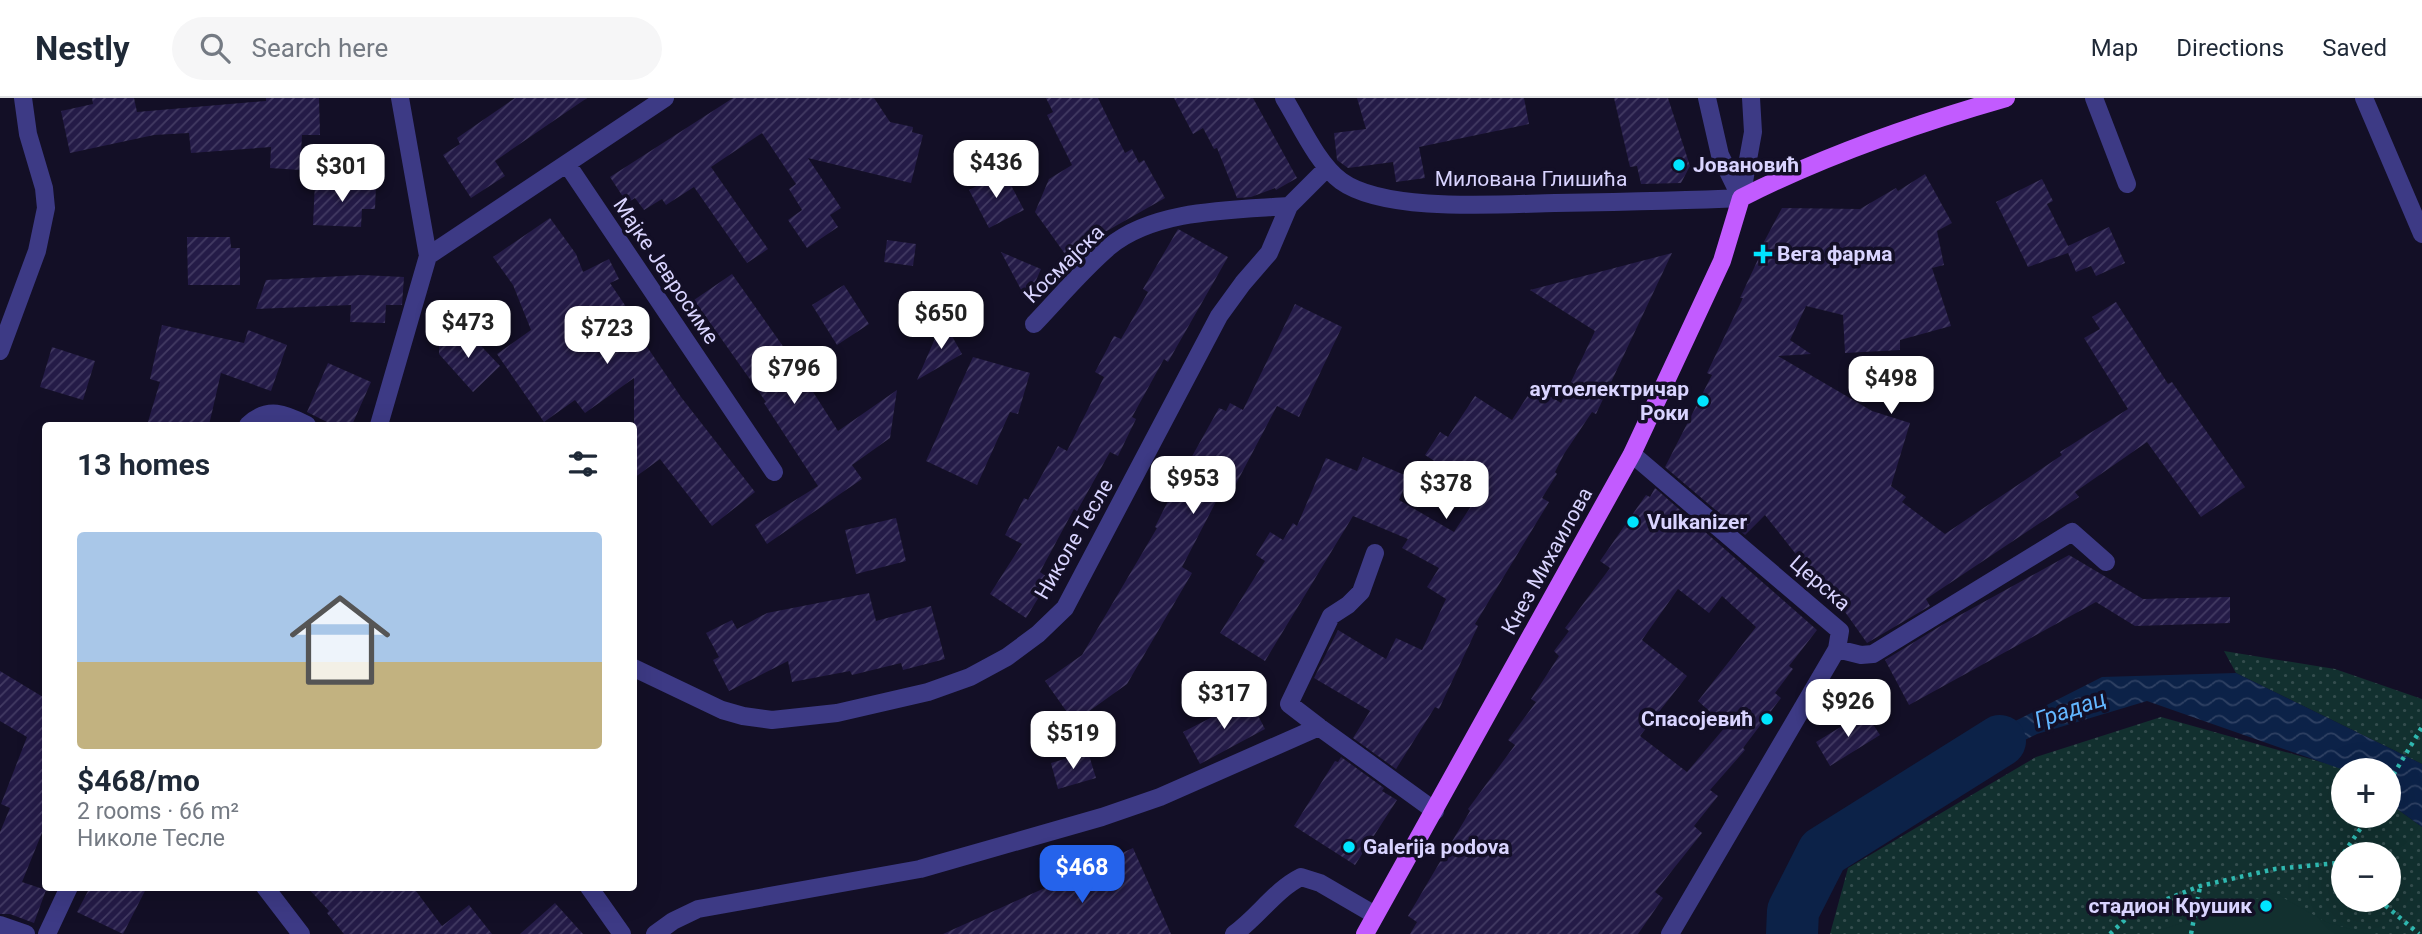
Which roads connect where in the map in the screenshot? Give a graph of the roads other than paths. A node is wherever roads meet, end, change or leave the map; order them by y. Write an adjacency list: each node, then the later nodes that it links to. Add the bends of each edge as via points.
1 (23, 98): 18 (street, via 46,208 37,251)
2 (400, 98): 16 (street)
3 (665, 98): 10 (street)
4 (1284, 98): 11 (street, Милована Глишића)
5 (1707, 98): 13 (street, via 1720,155)
6 (1751, 98): 13 (street, Кнез Михаилова, via 1753,132)
7 (2006, 98): 13 (main road, via 1815,162)
8 (2094, 98): 12 (street)
9 (2364, 98): 15 (street)
10 (567, 164): 16 (street); 23 (street, Мајке Јевросиме)
11 (1327, 168): 13 (street, Милована Глишића, via 1358,189 1443,205); 14 (street, Николе Тесле)
12 (2127, 184)
13 (1741, 198): 22 (main road, Кнез Михаилова, via 1722,261)
14 (1289, 206): 17 (street, Космајска, via 1208,211 1161,220 1110,246); 27 (street, Николе Тесле, via 1269,253 1219,316 1065,608 1007,657 928,692 837,713 772,720 722,710)
15 (2422, 234)
16 (428, 256): 21 (street)
17 (1034, 324)
18 (0, 351)
19 (251, 422): 20 (street, via 271,412)
20 (301, 422)
21 (383, 422)
22 (1632, 454): 26 (street, Церска, via 1840,631); 29 (main road, Кнез Михаилова)
23 (774, 472)
24 (1375, 554): 28 (street, via 1361,593 1331,616 1289,704)
25 (2106, 562): 26 (street, via 2072,532 1873,654)
26 (1837, 649): 42 (street)
27 (637, 669)
28 (1319, 727): 29 (street); 39 (street, via 1160,797 1102,817 920,869 698,909)
29 (1435, 811): 33 (main road, Кнез Михаилова)
30 (67, 891): 36 (street)
31 (268, 891): 37 (street)
32 (592, 891): 38 (street)
33 (1375, 915): 40 (street, via 1301,877); 41 (main road, Кнез Михаилова)
34 (0, 925): 35 (street)
35 (26, 934)
36 (47, 934)
37 (301, 934)
38 (622, 934)
39 (655, 934)
40 (1234, 934)
41 (1365, 934)
42 (1670, 934)

